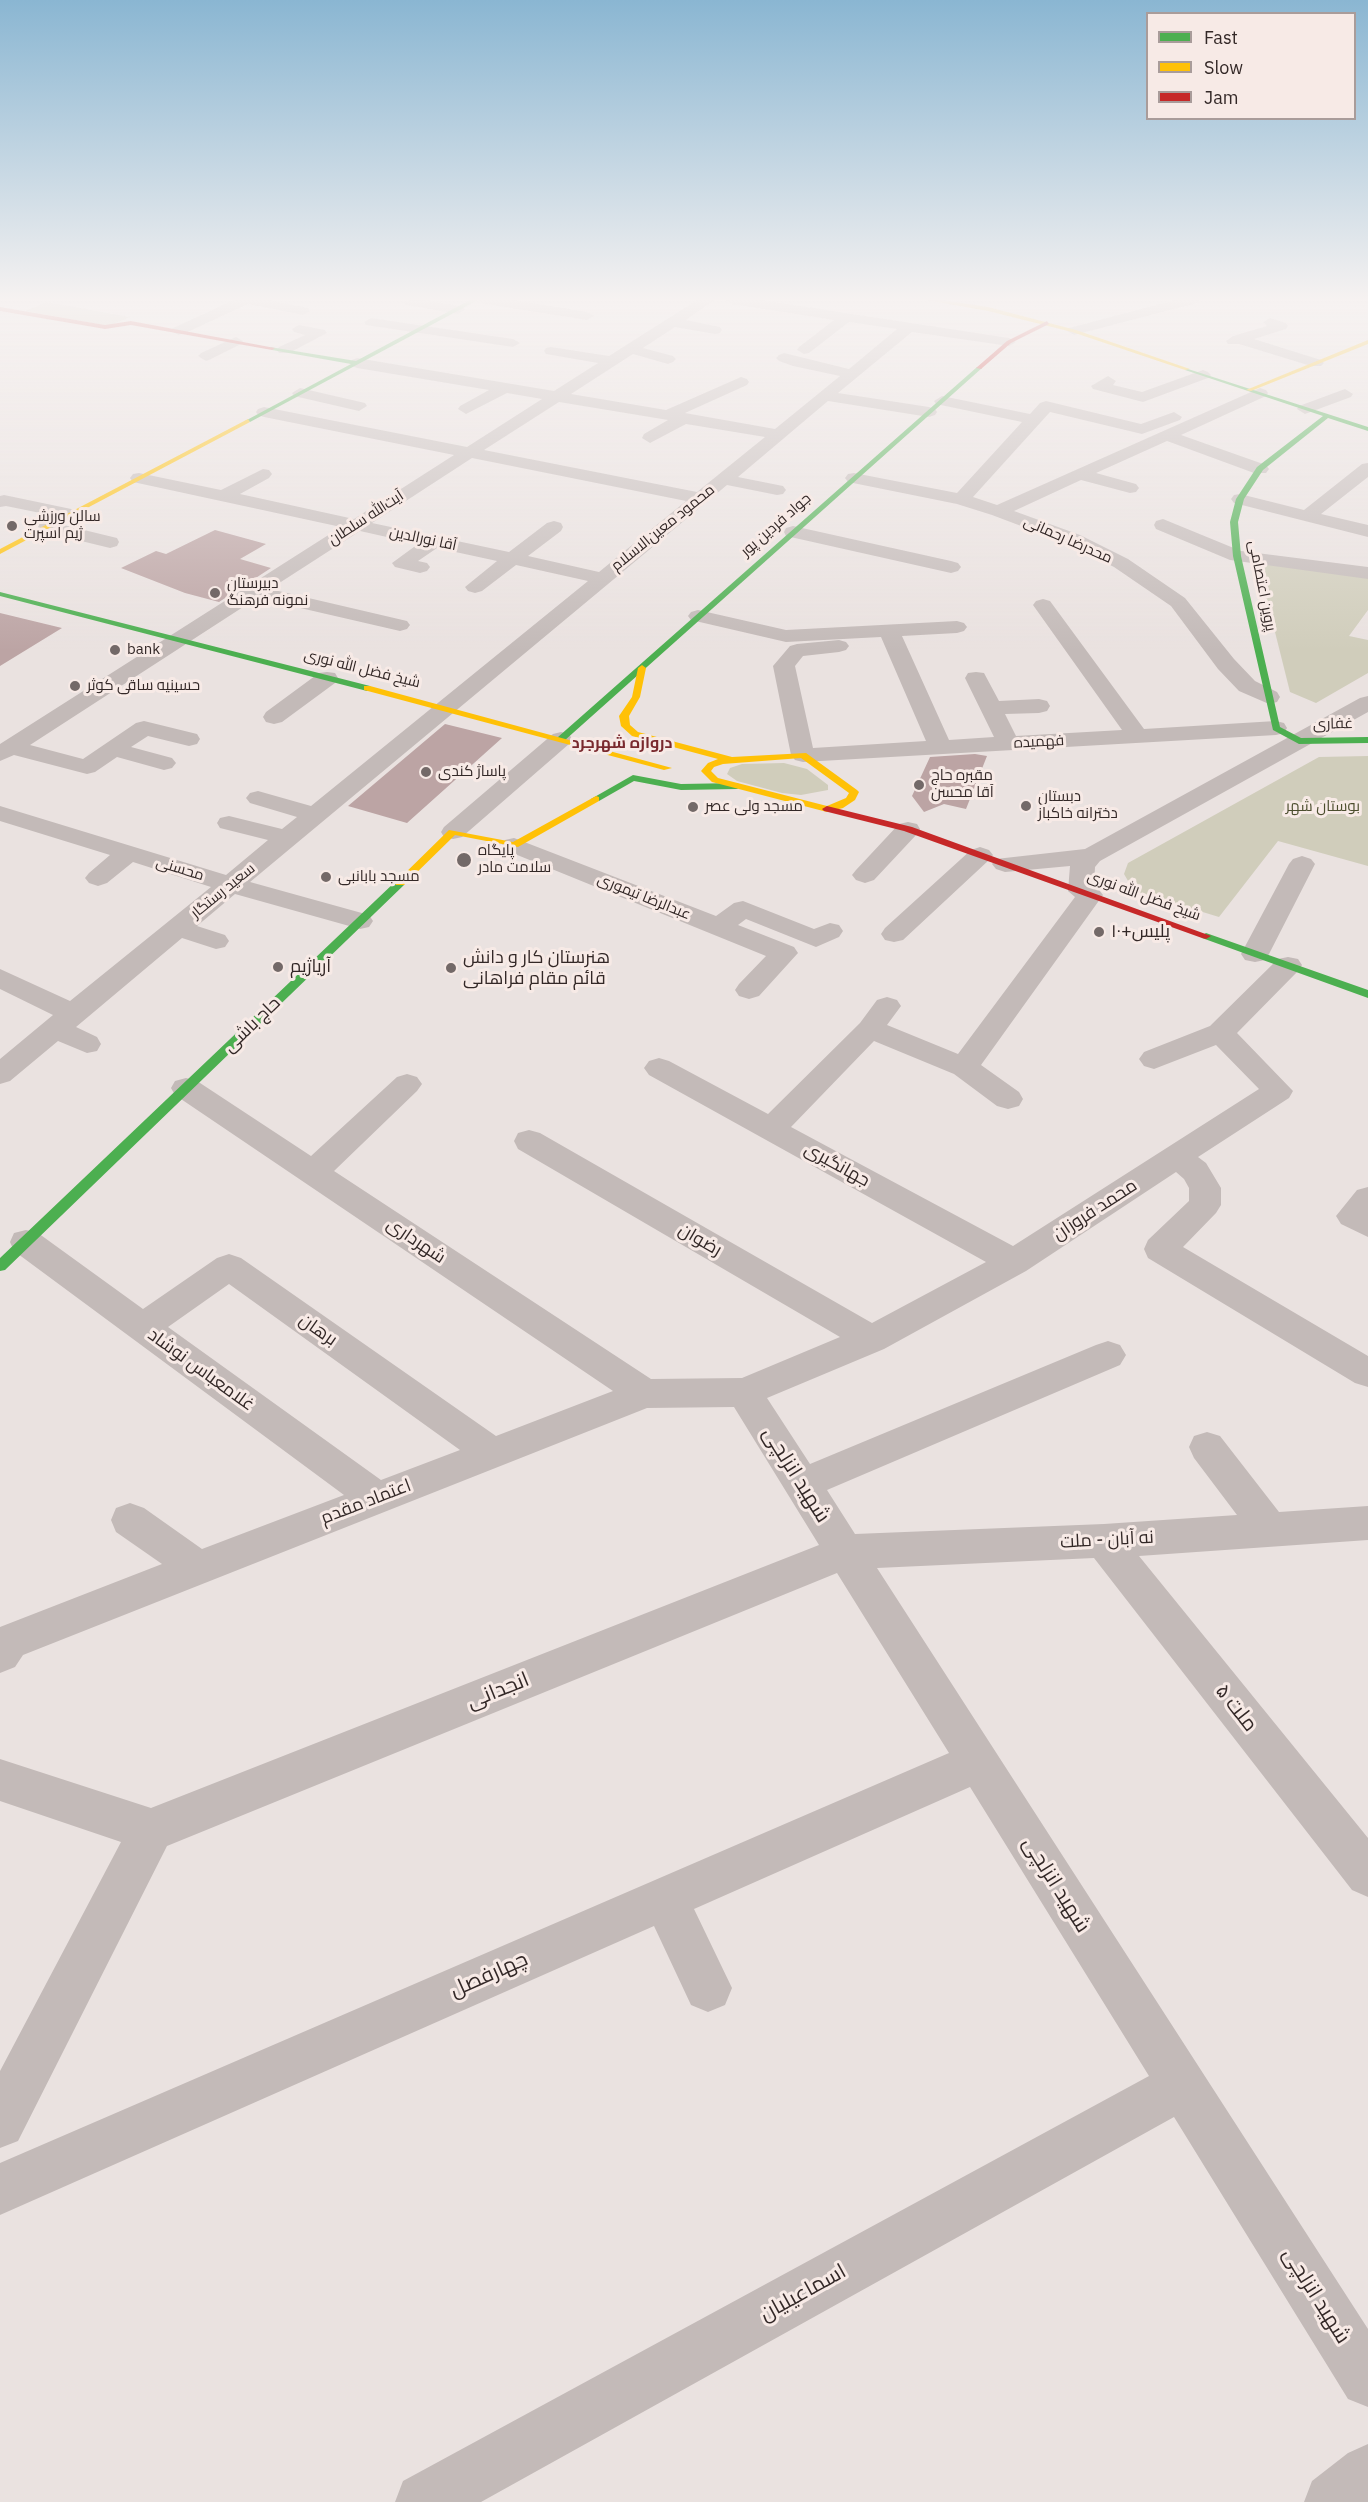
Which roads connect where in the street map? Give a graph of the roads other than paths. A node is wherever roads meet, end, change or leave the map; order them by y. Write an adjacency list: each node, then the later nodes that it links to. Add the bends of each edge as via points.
1 (249, 417): 48 (street)
2 (255, 417): 34 (street)
3 (288, 417): 22 (street)
4 (524, 417): 22 (street, آیت‌الله سلطان)
5 (643, 417): 17 (street)
6 (676, 417): 19 (street); 21 (street)
7 (798, 417): 19 (street, محمود معین‌الاسلام)
8 (924, 417): 35 (street, جواد فردین پور)
9 (1021, 417): 16 (street)
10 (1034, 417): 16 (street)
11 (1092, 417): 12 (street, via 1142,429)
12 (1174, 417)
13 (1204, 417): 20 (street)
14 (1325, 417): 26 (street, پروین اعتصامی)
15 (1328, 417): 18 (street)
16 (1032, 419): 45 (street)
17 (632, 423)
18 (1368, 429)
19 (777, 434): 36 (street, محمود معین‌الاسلام)
20 (1167, 435): 26 (street); 32 (street)
21 (650, 438)
22 (469, 452): 25 (street, آیت‌الله سلطان); 27 (street)
23 (558, 455): 27 (street)
24 (593, 461): 29 (street)
25 (443, 469): 28 (street); 37 (street, آیت‌الله سلطان)
26 (1260, 469): 44 (street, پروین اعتصامی)
27 (537, 471): 29 (street)
28 (463, 473)
29 (572, 473): 33 (street)
30 (1366, 473): 50 (street)
31 (263, 474): 41 (street)
32 (1079, 474): 38 (street); 47 (street)
33 (612, 476): 42 (street); 43 (street)
34 (139, 478): 41 (street, آقا نورالدین); 48 (street)
35 (854, 478): 45 (street, محدرضا رحمانی); 60 (street, جواد فردین پور)
36 (723, 479): 39 (street); 43 (street, محمود معین‌الاسلام)
37 (419, 484): 40 (street); 52 (street, آیت‌الله سلطان)
38 (1116, 488)
39 (777, 490)
40 (448, 491)
41 (224, 496): 49 (street, آقا نورالدین)
42 (598, 497)
43 (699, 498): 69 (street, محمود معین‌الاسلام)
44 (1240, 499): 50 (street); 64 (street, پروین اعتصامی, via 1234,522)
45 (961, 500): 47 (street, محدرضا رحمانی)
46 (0, 502): 48 (street)
47 (998, 511): 57 (street, محدرضا رحمانی)
48 (66, 513): 54 (street); 63 (street)
49 (304, 514): 52 (street, آقا نورالدین); 56 (street)
50 (1307, 516): 58 (street)
51 (1078, 522): 57 (street)
52 (356, 525): 62 (street, آقا نورالدین); 71 (street, آیت‌الله سلطان)
53 (1164, 525): 64 (street)
54 (47, 527): 61 (street); 63 (street)
55 (554, 527): 65 (street)
56 (283, 528)
57 (1053, 531): 83 (street, محدرضا رحمانی, via 1120,563 1178,602 1226,664 1248,686)
58 (1368, 531)
59 (466, 532): 62 (street)
60 (793, 532): 67 (street); 74 (street, جواد فردین پور)
61 (110, 542)
62 (441, 543): 65 (street, آقا نورالدین); 66 (street, via 402,563)
63 (2, 547)
64 (1237, 556): 68 (street); 83 (street, پروین اعتصامی)
65 (513, 559): 69 (street, آقا نورالدین); 70 (street)
66 (420, 567)
67 (951, 567)
68 (1368, 573)
69 (602, 578): 86 (street, محمود معین‌الاسلام)
70 (475, 587)
71 (253, 591): 75 (street); 78 (street, آیت‌الله سلطان)
72 (0, 594): 78 (street, شیخ فضل الله نوری)
73 (1043, 605): 90 (street)
74 (698, 616): 77 (street, via 786,636); 80 (street, جواد فردین پور)
75 (400, 625)
76 (957, 627): 77 (street)
77 (889, 631): 96 (street)
78 (177, 639): 81 (street, شیخ فضل الله نوری); 98 (street, آیت‌الله سلطان)
79 (838, 646): 99 (street, via 797,650 784,666)
80 (642, 666): 92 (street, جواد فردین پور); 100 (street, via 636,697 624,716 626,726 634,734)
81 (327, 678): 86 (street, شیخ فضل الله نوری); 88 (street)
82 (976, 678): 87 (street)
83 (1269, 697): 89 (street, پروین اعتصامی)
84 (1368, 703): 94 (street)
85 (1039, 706): 87 (street)
86 (447, 708): 92 (street, شیخ فضل الله نوری); 108 (street, سعید رستگار)
87 (992, 708): 95 (street)
88 (274, 717)
89 (1276, 728): 90 (street, فهمیده); 94 (street)
90 (1138, 736): 95 (street, فهمیده)
91 (189, 739): 97 (street, via 144,728)
92 (561, 739): 102 (street, شیخ فضل الله نوری); 112 (street, حاج باشی)
93 (1368, 740): 94 (street, غفاری)
94 (1299, 741): 118 (street)
95 (1010, 744): 96 (street, فهمیده)
96 (940, 746): 99 (street, فهمیده)
97 (113, 749): 98 (street, via 87,767); 101 (street)
98 (5, 750)
99 (803, 755): 100 (street); 105 (street, شیخ فضل الله نوری)
100 (731, 760): 102 (street, via 716,762 708,768 707,775)
101 (164, 763)
102 (715, 780): 103 (street, شیخ فضل الله نوری)
103 (737, 786): 106 (street, شیخ فضل الله نوری); 115 (street, via 681,787 633,778)
104 (258, 798): 108 (street)
105 (863, 798): 106 (street); 111 (street, شیخ فضل الله نوری)
106 (827, 809): 111 (street, شیخ فضل الله نوری)
107 (0, 813): 114 (street, محسنی)
108 (316, 815): 113 (street, سعید رستگار)
109 (105, 822): 114 (street)
110 (229, 823): 113 (street)
111 (908, 829): 117 (street, شیخ فضل الله نوری); 121 (street)
112 (453, 832): 115 (street, عبدالرضا تیموری); 125 (street, حاج باشی)
113 (288, 838): 123 (street, سعید رستگار)
114 (85, 840): 116 (street, محسنی)
115 (514, 845): 126 (street, عبدالرضا تیموری)
116 (129, 853): 122 (street); 123 (street, محسنی)
117 (980, 855): 119 (street, شیخ فضل الله نوری); 129 (street)
118 (1091, 856): 119 (street); 124 (street, via 1082,866)
119 (1005, 864): 124 (street, شیخ فضل الله نوری)
120 (1302, 864): 131 (street)
121 (865, 874)
122 (98, 878)
123 (231, 885): 125 (street, محسنی); 127 (street, سعید رستگار)
124 (1086, 893): 131 (street, شیخ فضل الله نوری); 140 (street)
125 (360, 921): 144 (street, حاج باشی)
126 (719, 927): 128 (street, via 742,909 816,939); 134 (street, عبدالرضا تیموری, via 784,953)
127 (178, 928): 130 (street); 136 (street, سعید رستگار)
128 (830, 931)
129 (894, 934)
130 (216, 941)
131 (1255, 954): 132 (street, شیخ فضل الله نوری)
132 (1288, 965): 135 (street, شیخ فضل الله نوری); 137 (street)
133 (0, 978): 136 (street)
134 (749, 990)
135 (1368, 994)
136 (64, 1021): 138 (street); 142 (street, سعید رستگار)
137 (1220, 1033): 139 (street); 148 (street, محمد فروزان, via 1278,1091)
138 (87, 1044)
139 (1154, 1059)
140 (964, 1067): 145 (street); 146 (street, via 879,1018)
141 (659, 1068): 146 (street, جهانگیری)
142 (0, 1074)
143 (407, 1084): 149 (street)
144 (186, 1088): 149 (street, شهرداری); 150 (street, حاج باشی)
145 (1008, 1099)
146 (771, 1129): 151 (street, جهانگیری)
147 (529, 1141): 154 (street, رضوان)
148 (1177, 1157): 151 (street, محمد فروزان); 156 (street, via 1196,1171 1205,1188 1205,1205 1160,1249)
149 (312, 1173): 158 (street, شهرداری)
150 (26, 1242): 152 (street, حاج باشی); 153 (street, غلامعباس نوشاد)
151 (1014, 1262): 154 (street, محمد فروزان)
152 (0, 1266)
153 (143, 1327): 160 (street, برهان, via 229,1268); 162 (street, غلامعباس نوشاد)
154 (872, 1339): 157 (street, محمد فروزان)
155 (1108, 1355): 161 (street)
156 (1368, 1373)
157 (744, 1392): 158 (street, اعتماد مقدم); 161 (street, شهید انزلچی)
158 (645, 1394): 160 (street, اعتماد مقدم)
159 (1207, 1447): 165 (street)
160 (492, 1453): 162 (street, اعتماد مقدم)
161 (802, 1484): 167 (street, شهید انزلچی)
162 (377, 1498): 168 (street, اعتماد مقدم)
163 (130, 1521): 168 (street)
164 (1368, 1523): 165 (street, نه آبان - ملت)
165 (1270, 1530): 166 (street, نه آبان - ملت)
166 (1104, 1541): 167 (street, نه آبان - ملت); 173 (street, ملت ۵)
167 (845, 1552): 170 (street, شهید انزلچی); 172 (street, انجدانی)
168 (198, 1568): 169 (street, اعتماد مقدم, via 9,1642)
169 (0, 1654)
170 (978, 1762): 174 (street, چهارفصل); 176 (street, شهید انزلچی)
171 (0, 1780): 172 (street)
172 (151, 1830): 177 (street)
173 (1368, 1874)
174 (665, 1898): 175 (street); 178 (street, چهارفصل)
175 (708, 1988)
176 (1182, 2085): 179 (street, شهید انزلچی); 181 (street, اسماعیلیان)
177 (0, 2123)
178 (0, 2189)
179 (1368, 2379)
180 (1368, 2473): 182 (street)
181 (424, 2502)
182 (1333, 2502)

